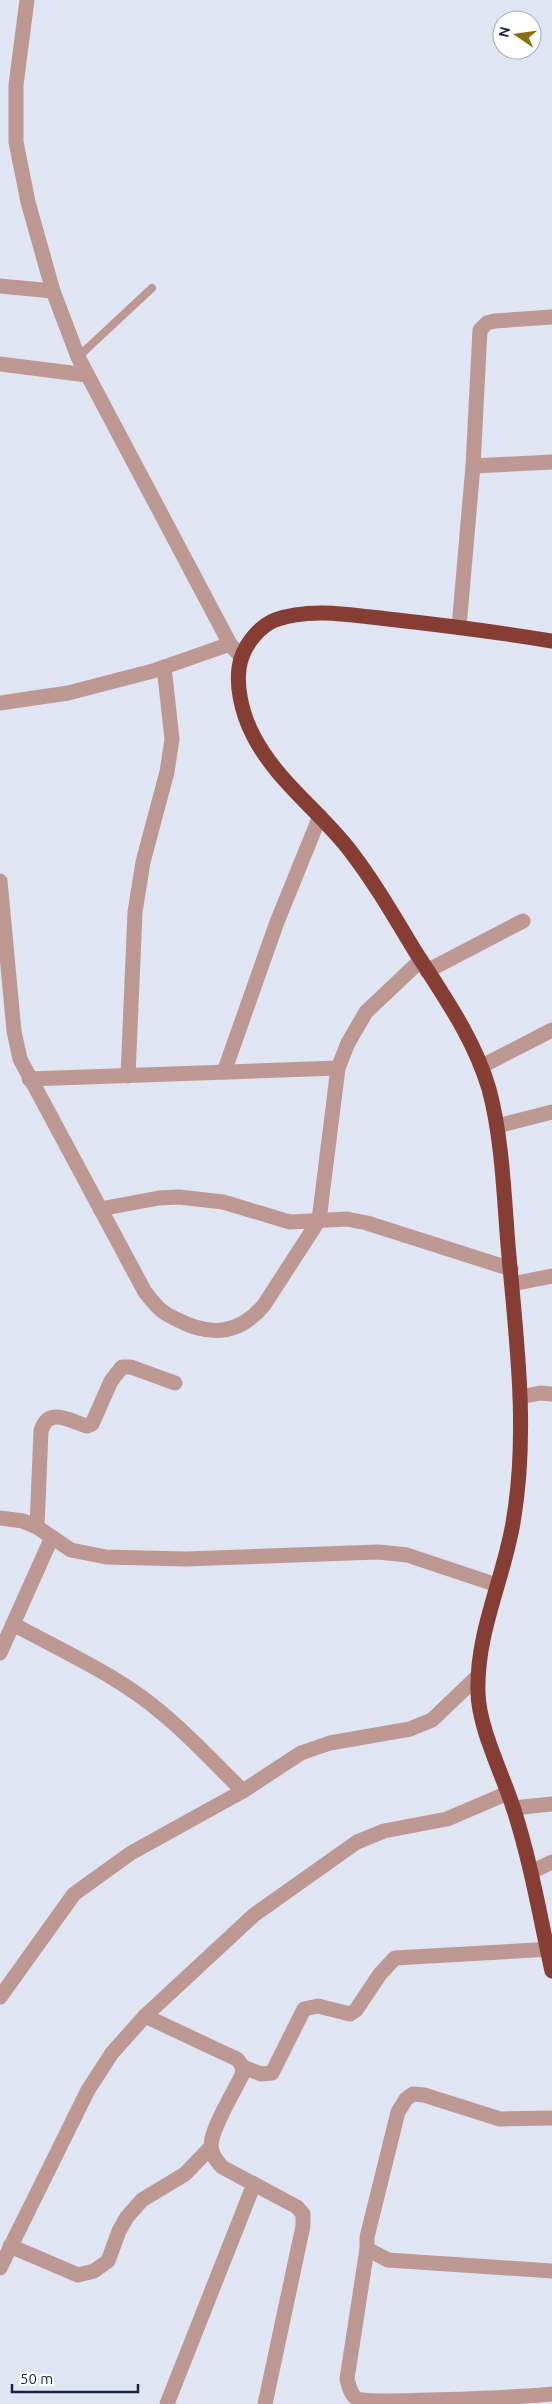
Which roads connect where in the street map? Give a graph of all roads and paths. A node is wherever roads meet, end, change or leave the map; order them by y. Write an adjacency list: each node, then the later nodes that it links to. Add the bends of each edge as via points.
1 (28, 0): 4 (street, via 16,85 16,142 28,202)
2 (0, 286): 4 (street)
3 (152, 288): 6 (lane)
4 (53, 291): 6 (street)
5 (552, 317): 10 (street, via 494,321 483,325 480,330)
6 (78, 357): 8 (street)
7 (0, 364): 8 (street)
8 (87, 375): 13 (street)
9 (552, 462): 10 (street)
10 (473, 466): 11 (street)
11 (459, 628): 12 (highway); 14 (highway, via 357,616 300,615 270,622 252,640)
12 (552, 641)
13 (230, 644): 14 (street); 15 (street)
14 (242, 658): 17 (highway, via 239,681 243,709 252,733 278,771)
15 (164, 667): 16 (street, via 68,693); 25 (street, via 172,739 167,772 143,862 135,912)
16 (0, 703)
17 (320, 816): 20 (highway, via 349,849); 24 (street, via 277,922)
18 (0, 881): 26 (street, via 14,1031 20,1059)
19 (523, 921): 20 (street)
20 (424, 965): 22 (highway, via 466,1032); 23 (street, via 366,1012)
21 (552, 1030): 22 (street)
22 (482, 1066): 28 (highway)
23 (338, 1068): 24 (street); 30 (street)
24 (224, 1072): 25 (street)
25 (128, 1076): 26 (street)
26 (29, 1079): 29 (street)
27 (552, 1112): 28 (street)
28 (497, 1126): 31 (highway)
29 (100, 1209): 30 (street, via 179,1197 223,1202 290,1222); 30 (street, via 145,1292 162,1311 193,1328 216,1330 238,1327 254,1317)
30 (319, 1220): 31 (street, via 347,1219 367,1223)
31 (511, 1269): 33 (highway)
32 (552, 1276): 33 (street)
33 (512, 1284): 36 (highway)
34 (175, 1383): 38 (street, via 131,1367 122,1367 111,1381 92,1424 87,1426 58,1416 51,1416 44,1422)
35 (552, 1394): 36 (street)
36 (520, 1397): 40 (highway, via 521,1450 513,1526)
37 (0, 1518): 38 (street, via 23,1521)
38 (37, 1527): 39 (street)
39 (52, 1537): 40 (street, via 71,1550 106,1557 186,1559 378,1552 407,1555); 41 (street)
40 (497, 1584): 43 (highway, via 483,1636)
41 (13, 1624): 42 (street); 44 (street, via 138,1695 164,1714)
42 (0, 1653)
43 (477, 1677): 44 (street, via 432,1720 410,1729 314,1747 269,1771); 45 (highway, via 483,1724)
44 (243, 1790): 52 (street, via 131,1853 74,1894)
45 (508, 1793): 47 (highway); 53 (street, via 448,1819 384,1831 357,1842 254,1915)
46 (552, 1804): 47 (street)
47 (513, 1808): 49 (highway)
48 (552, 1862): 49 (street)
49 (531, 1872): 50 (highway)
50 (550, 1949): 51 (highway); 54 (street, via 395,1958 350,2014 318,2006 304,2009 272,2073 261,2074)
51 (552, 1971)
52 (0, 1996)
53 (145, 2016): 54 (street, via 237,2059); 58 (street, via 112,2053 88,2090)
54 (243, 2067): 56 (street, via 213,2135)
55 (552, 2118): 59 (street, via 500,2119 413,2094 398,2112 366,2237)
56 (211, 2147): 57 (street, via 214,2158 222,2167); 58 (street, via 185,2174 142,2200 119,2231 108,2260 94,2271 78,2275)
57 (254, 2184): 63 (street); 64 (street, via 297,2207 303,2220)
58 (10, 2246): 60 (street)
59 (367, 2249): 61 (street, via 388,2260); 62 (street, via 347,2379 358,2400 370,2403 446,2402)
60 (0, 2268)
61 (552, 2271)
62 (552, 2394)
63 (167, 2404)
64 (265, 2404)

